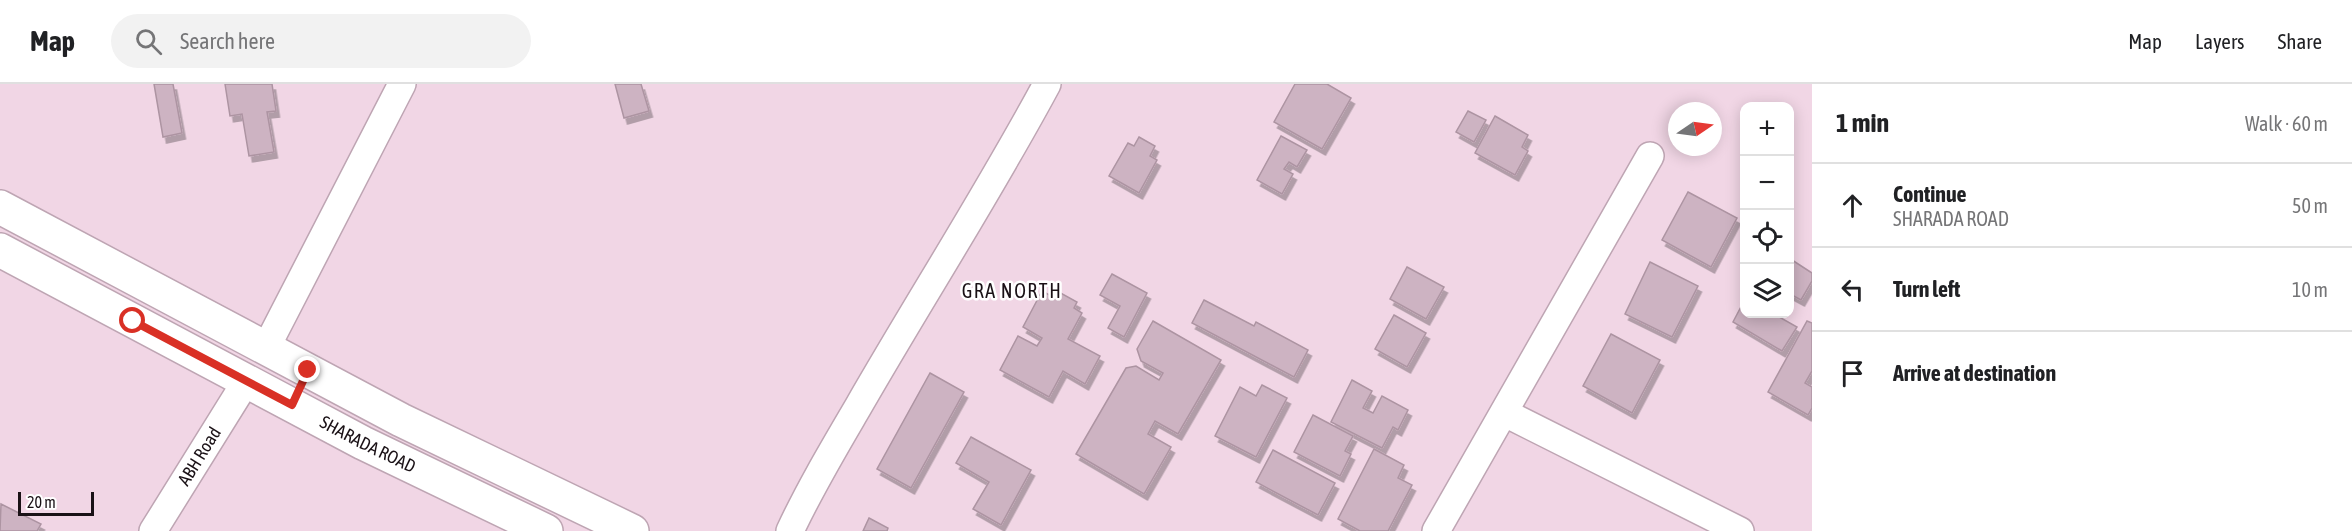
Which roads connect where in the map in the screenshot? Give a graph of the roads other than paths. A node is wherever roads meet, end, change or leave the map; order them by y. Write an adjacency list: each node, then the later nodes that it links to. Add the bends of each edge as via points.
1 (402, 84): 6 (street)
2 (1047, 84): 14 (street, via 860,403)
3 (1650, 156): 10 (street)
4 (0, 207): 6 (main road)
5 (0, 250): 8 (main road, SHARADA ROAD)
6 (266, 348): 7 (main road)
7 (308, 370): 9 (main road); 13 (main road, via 401,420)
8 (247, 380): 9 (main road, SHARADA ROAD); 11 (street, ABH Road)
9 (292, 405): 12 (main road, SHARADA ROAD)
10 (1505, 412): 15 (street); 16 (street)
11 (153, 531)
12 (546, 531)
13 (632, 531)
14 (790, 531)
15 (1436, 531)
16 (1740, 531)

